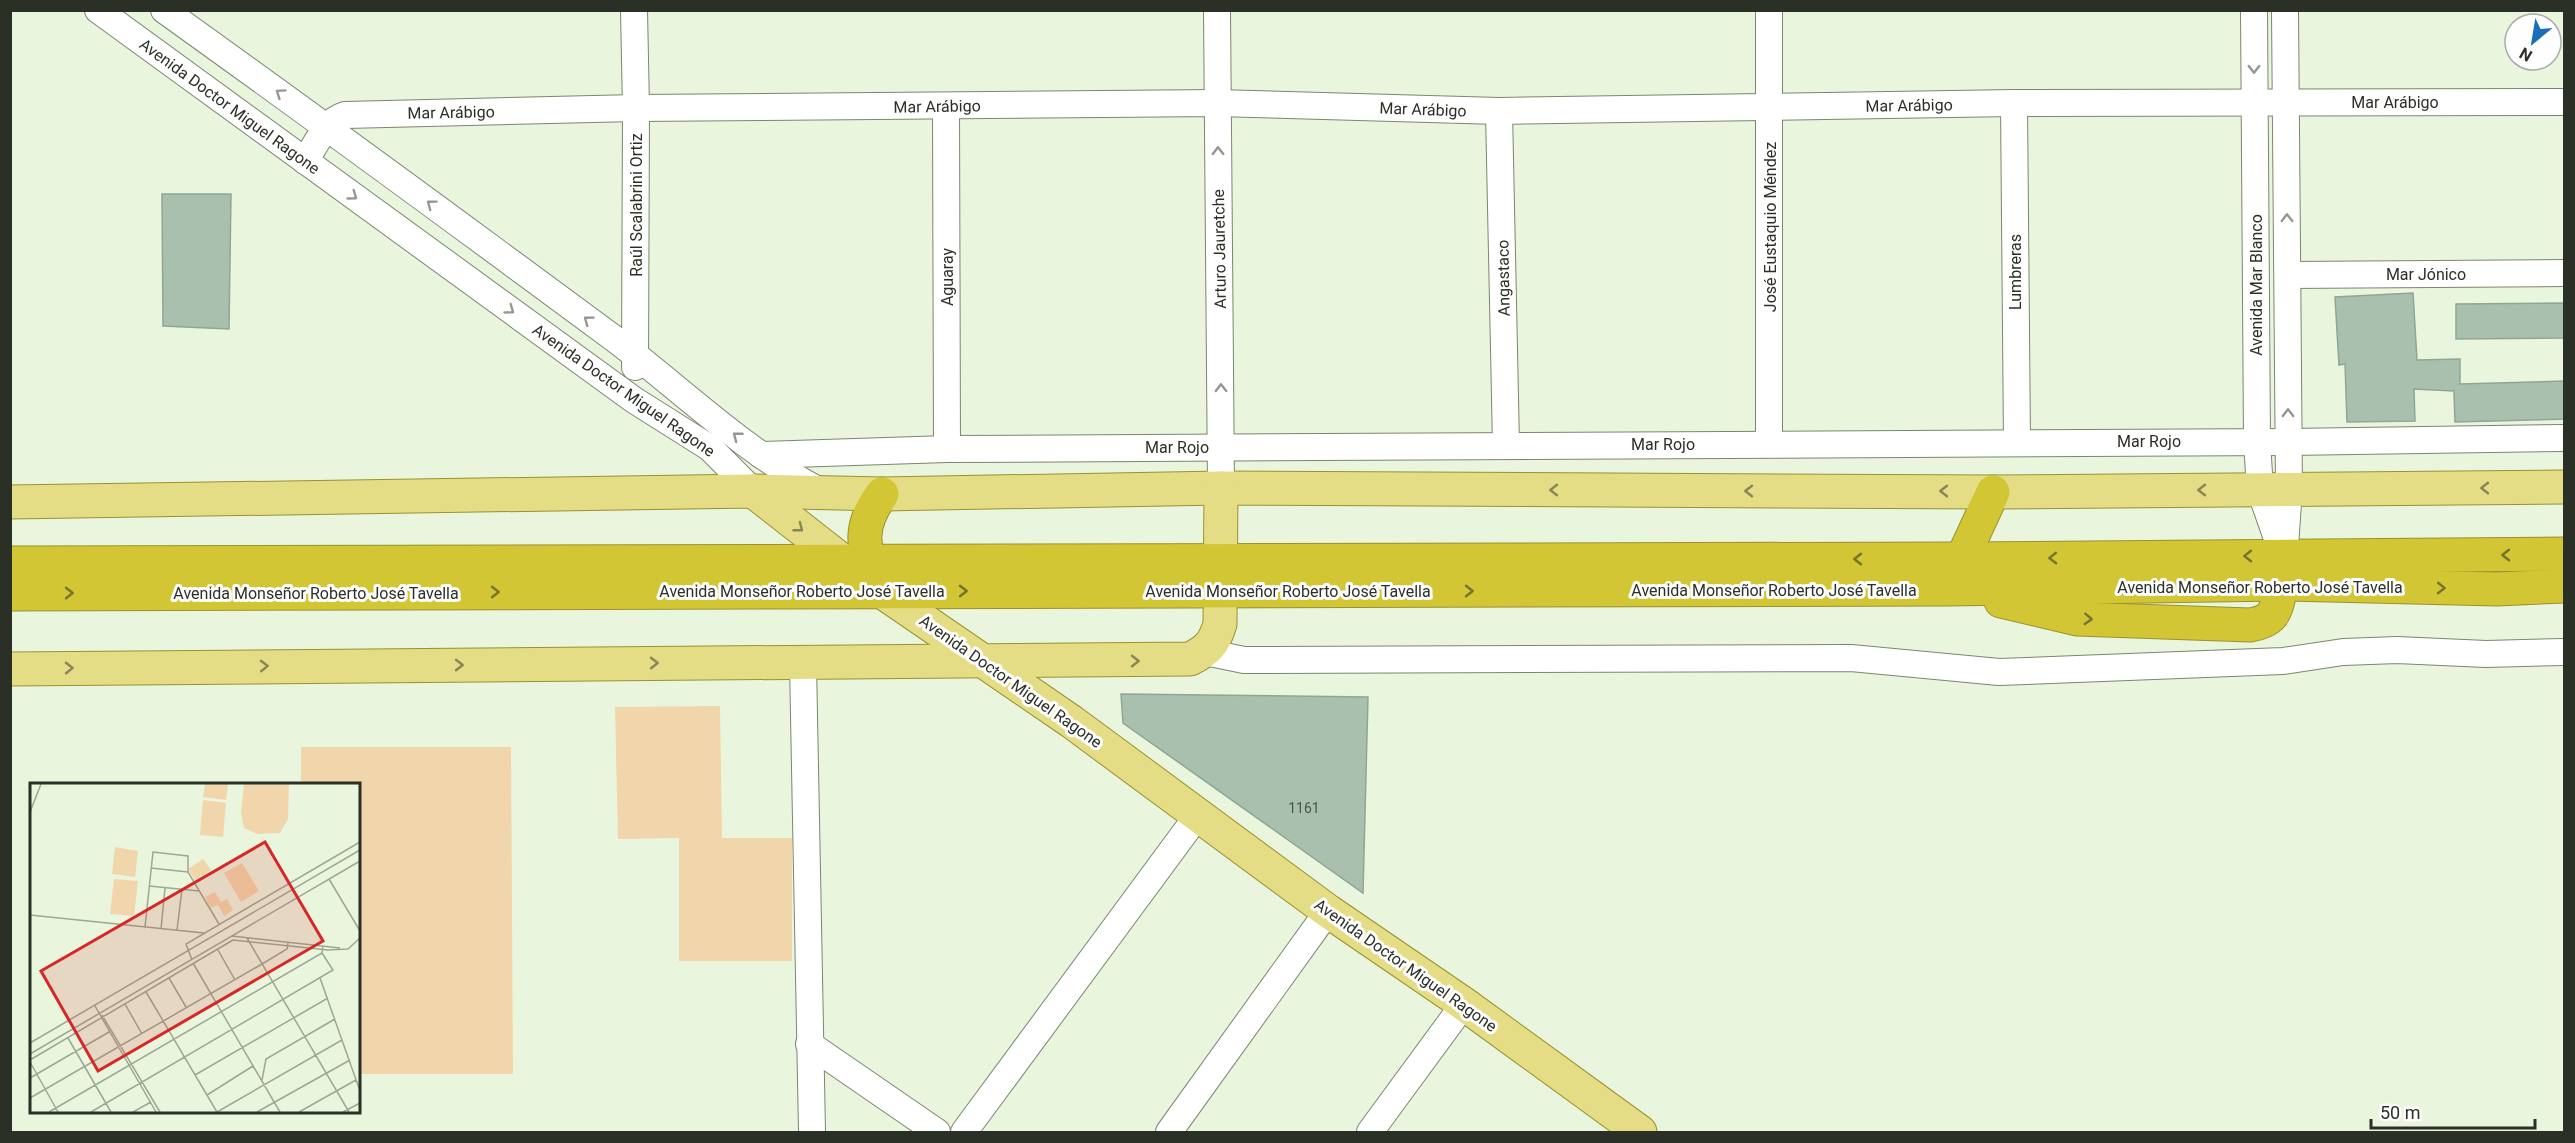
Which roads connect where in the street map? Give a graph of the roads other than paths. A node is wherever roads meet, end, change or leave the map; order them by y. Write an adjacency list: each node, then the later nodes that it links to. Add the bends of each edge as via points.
1 (98, 10): 18 (street, Avenida Doctor Miguel Ragone)
2 (164, 10): 17 (street, Avenida Doctor Miguel Ragone, one-way to 2)
3 (634, 10): 14 (street, Raúl Scalabrini Ortiz)
4 (1217, 10): 10 (street, Arturo Jauretche)
5 (1769, 10): 15 (street, José Eustaquio Méndez)
6 (2254, 10): 8 (street, Avenida Mar Blanco, one-way to 8)
7 (2284, 10): 12 (street, Avenida Mar Blanco)
8 (2254, 102): 11 (street, Mar Arábigo); 12 (street, Mar Arábigo); 24 (street, Avenida Mar Blanco)
9 (2565, 102): 12 (street, Mar Arábigo)
10 (1217, 103): 13 (street, Mar Arábigo); 16 (street, Mar Arábigo); 29 (street, Arturo Jauretche, one-way to 10)
11 (2014, 103): 15 (street, Mar Arábigo); 25 (street, Lumbreras)
12 (2284, 103): 20 (street, Avenida Mar Blanco, one-way to 12)
13 (946, 106): 14 (street, Mar Arábigo); 30 (street, Aguaray)
14 (636, 108): 17 (street, Mar Arábigo, via 345,115); 21 (street, Raúl Scalabrini Ortiz)
15 (1770, 108): 16 (street, Mar Arábigo); 27 (street, José Eustaquio Méndez)
16 (1499, 111): 28 (street, Angastaco)
17 (327, 127): 18 (street); 21 (street, Avenida Doctor Miguel Ragone, one-way to 17)
18 (305, 161): 22 (street, Avenida Doctor Miguel Ragone, one-way to 22)
19 (2565, 273): 20 (street, Mar Jónico)
20 (2289, 275): 26 (street, Avenida Mar Blanco, one-way to 20)
21 (635, 355): 22 (street, Raúl Scalabrini Ortiz); 31 (street, Avenida Doctor Miguel Ragone, one-way to 21)
22 (634, 400): 35 (street, Avenida Doctor Miguel Ragone, via 710,448)
23 (2565, 438): 26 (street, Mar Rojo)
24 (2257, 441): 25 (street, Mar Rojo); 26 (street, Mar Rojo); 34 (street, Avenida Mar Blanco)
25 (2017, 442): 27 (street, Mar Rojo)
26 (2288, 442): 34 (street, Avenida Mar Blanco)
27 (1769, 443): 28 (street, Mar Rojo)
28 (1506, 445): 29 (street, Mar Rojo)
29 (1222, 447): 30 (street, Mar Rojo); 32 (street, Arturo Jauretche)
30 (947, 449): 31 (street, Mar Rojo)
31 (761, 455): 36 (street, Avenida Doctor Miguel Ragone)
32 (1221, 488): 37 (main road, one-way to 32); 38 (main road); 45 (main road)
33 (2565, 488): 34 (main road, one-way to 34)
34 (2275, 489): 37 (main road, one-way to 37); 44 (street, Avenida Mar Blanco)
35 (753, 491): 36 (main road); 39 (main road); 42 (main road, Avenida Doctor Miguel Ragone, one-way to 42)
36 (820, 492): 38 (main road)
37 (1993, 492): 41 (highway)
38 (882, 494): 42 (highway, via 871,508 864,545)
39 (10, 502)
40 (2565, 554): 44 (highway, Avenida Monseñor Roberto José Tavella, one-way to 44)
41 (1962, 559): 44 (highway, Avenida Monseñor Roberto José Tavella, one-way to 41); 45 (highway, Avenida Monseñor Roberto José Tavella, one-way to 45)
42 (854, 560): 43 (highway, Avenida Monseñor Roberto José Tavella); 45 (highway, Avenida Monseñor Roberto José Tavella); 47 (highway)
43 (10, 563)
44 (2283, 570): 45 (highway, Avenida Monseñor Roberto José Tavella, one-way to 44, via 1949,589); 46 (highway, Avenida Monseñor Roberto José Tavella, one-way to 46, via 2497,589)
45 (1221, 576): 47 (highway, Avenida Monseñor Roberto José Tavella, one-way to 45); 49 (main road, via 1220,624 1215,641)
46 (2565, 586)
47 (882, 591): 48 (highway, Avenida Monseñor Roberto José Tavella, one-way to 47); 51 (main road, Avenida Doctor Miguel Ragone)
48 (10, 594)
49 (1205, 652): 50 (street, via 1244,660 1851,658 1999,672 2283,661 2343,652); 52 (main road, one-way to 49, via 1190,659)
50 (2565, 652)
51 (981, 661): 52 (main road); 53 (main road); 55 (main road, Avenida Doctor Miguel Ragone)
52 (1077, 661): 55 (main road, via 1062,684 1059,698)
53 (803, 663): 54 (main road, one-way to 53); 59 (street)
54 (10, 669)
55 (1072, 722): 56 (main road, Avenida Doctor Miguel Ragone)
56 (1198, 815): 57 (main road, Avenida Doctor Miguel Ragone); 62 (street)
57 (1328, 911): 58 (main road, Avenida Doctor Miguel Ragone); 63 (street)
58 (1464, 1004): 64 (street); 65 (main road, Avenida Doctor Miguel Ragone)
59 (809, 1044): 60 (street); 61 (street)
60 (812, 1132)
61 (937, 1132)
62 (964, 1132)
63 (1169, 1132)
64 (1370, 1132)
65 (1640, 1132)

